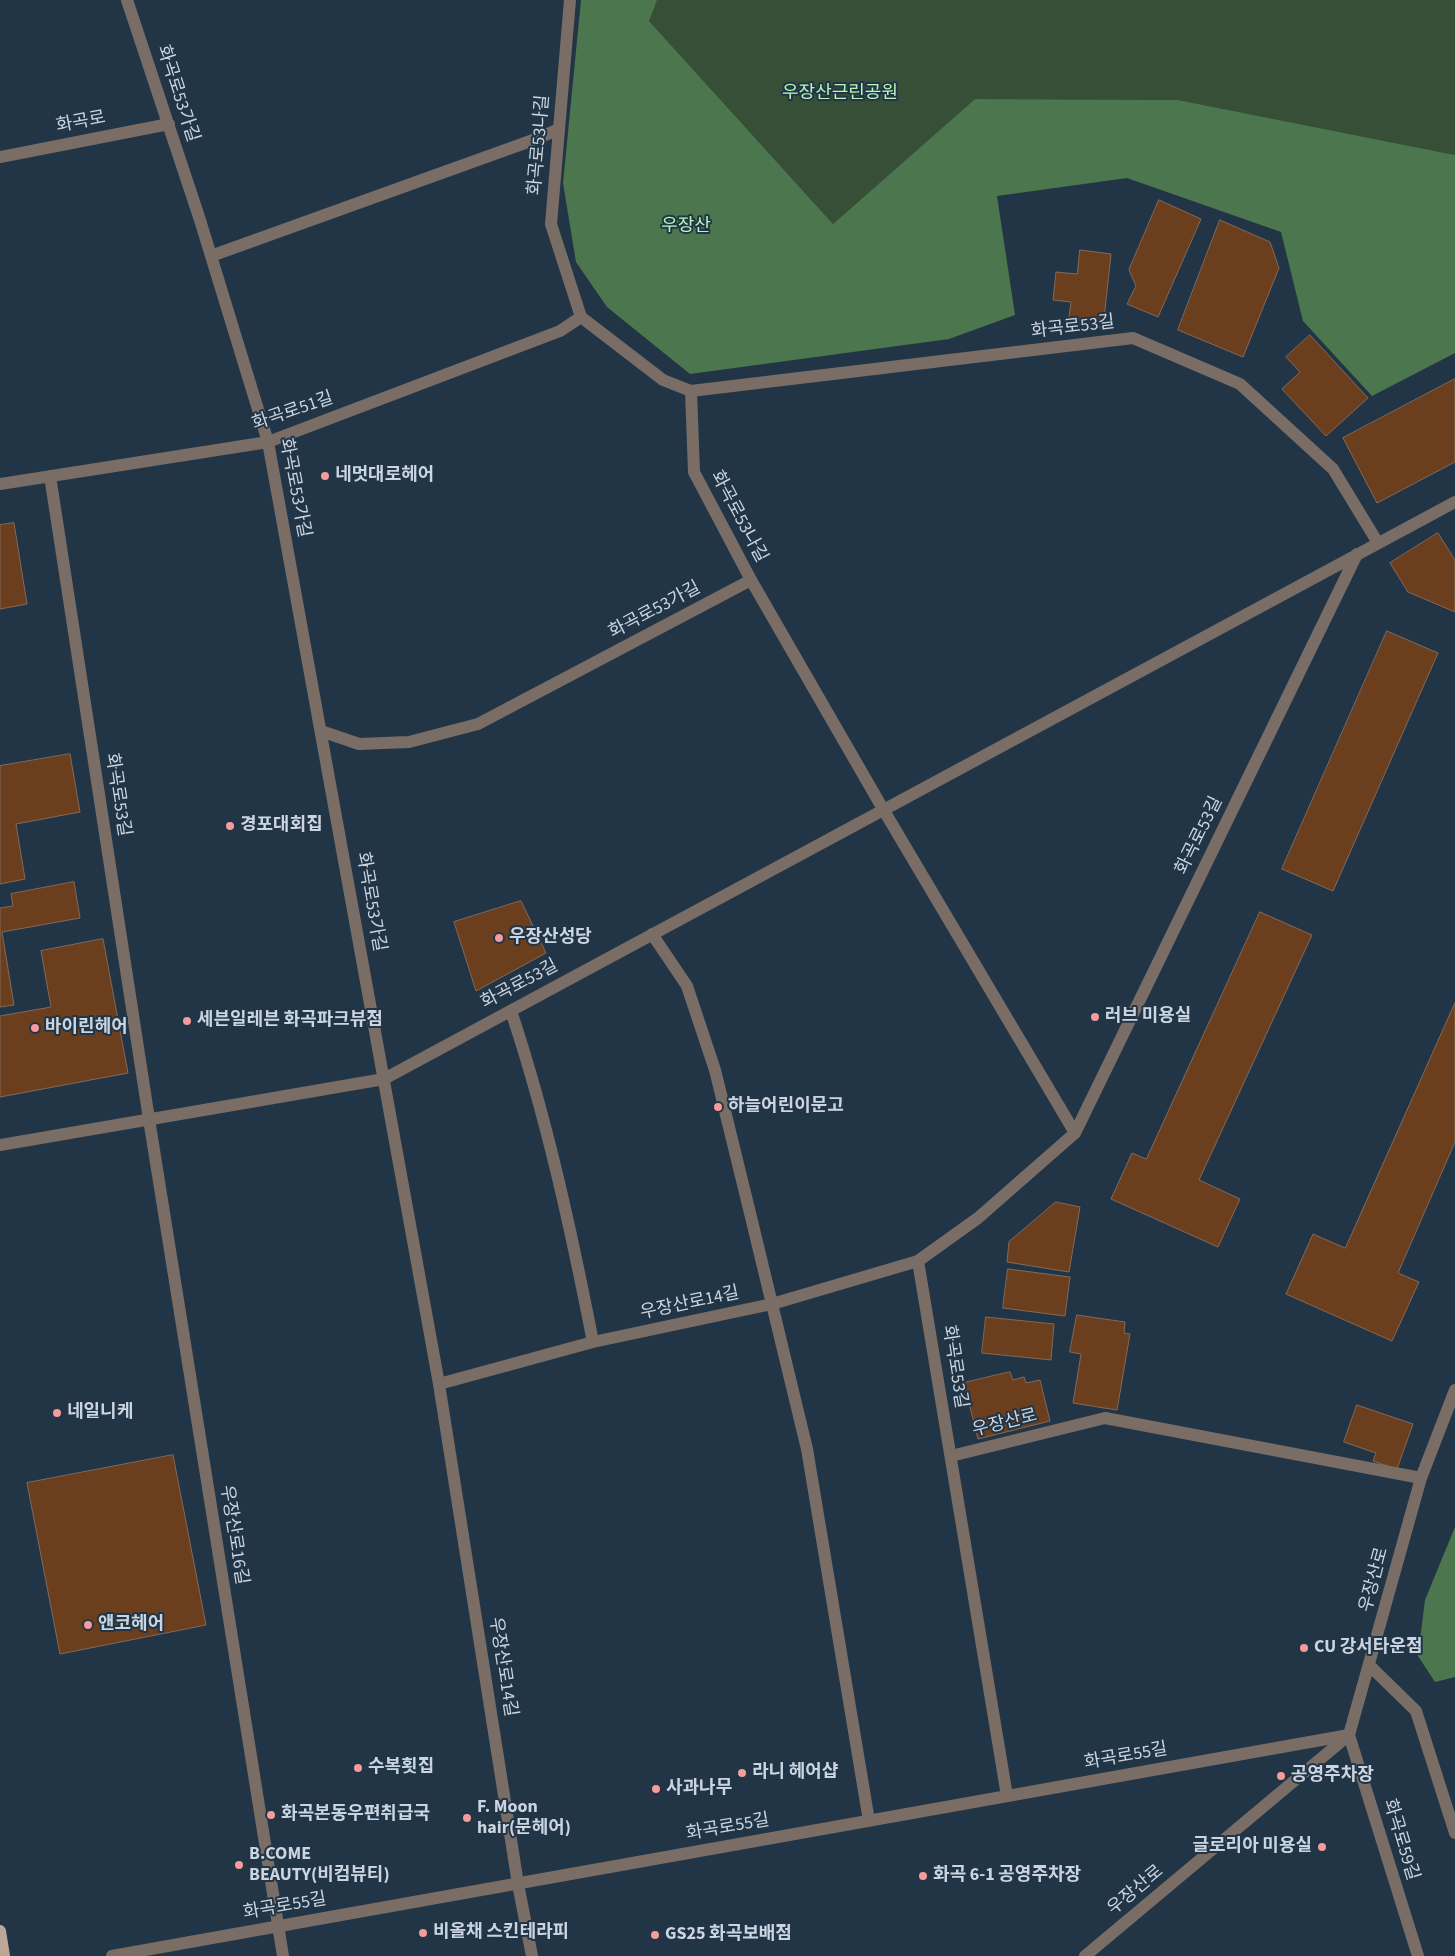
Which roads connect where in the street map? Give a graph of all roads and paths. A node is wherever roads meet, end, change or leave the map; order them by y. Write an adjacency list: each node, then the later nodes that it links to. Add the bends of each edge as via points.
1 (127, 0): 3 (street, 화곡로53가길)
2 (570, 0): 4 (street, 화곡로53나길)
3 (168, 124): 5 (street, 화곡로); 6 (street, 화곡로53가길)
4 (559, 129): 6 (street); 7 (street, 화곡로53나길, via 551,224)
5 (0, 157)
6 (211, 256): 9 (street, 화곡로53가길)
7 (581, 317): 8 (street, via 663,380); 9 (street, 화곡로51길, via 560,331)
8 (690, 391): 13 (street, 화곡로53길, via 1133,338 1240,384 1333,469); 15 (street, 화곡로53나길, via 694,472)
9 (268, 442): 10 (street, 화곡로51길); 16 (street, 화곡로53가길)
10 (50, 476): 11 (street, 화곡로51길); 21 (street, 화곡로53길)
11 (0, 484)
12 (1455, 502): 13 (street, 화곡로53길)
13 (1378, 543): 14 (street, 화곡로53길)
14 (1357, 554): 17 (street, 화곡로53길); 22 (street, 화곡로53길)
15 (751, 580): 16 (street, 화곡로53가길, via 478,724 409,742 359,744); 17 (street, 화곡로53나길)
16 (321, 731): 20 (street, 화곡로53가길)
17 (883, 809): 18 (street, 화곡로53길); 22 (street)
18 (652, 934): 19 (street, 화곡로53길); 25 (street, via 687,986 706,1039)
19 (511, 1011): 20 (street, 화곡로53길); 26 (street, via 550,1140)
20 (384, 1079): 21 (street, 화곡로53길); 27 (street, 우장산로14길)
21 (149, 1119): 23 (street, 화곡로53길); 37 (street, 우장산로16길)
22 (1076, 1133): 24 (street, 화곡로53길, via 978,1218)
23 (0, 1145)
24 (918, 1261): 25 (street, 우장산로14길); 29 (street, 화곡로53길)
25 (772, 1304): 26 (street, 우장산로14길); 34 (street, via 807,1449)
26 (593, 1342): 27 (street, 우장산로14길)
27 (439, 1384): 36 (street, 우장산로14길)
28 (1455, 1390): 30 (street, 우장산로)
29 (951, 1456): 30 (street, 우장산로, via 1105,1418); 33 (street, 화곡로53길)
30 (1421, 1478): 31 (street, 우장산로)
31 (1369, 1665): 32 (street, 우장산로); 35 (street, via 1416,1711)
32 (1349, 1735): 33 (street, 화곡로55길); 43 (street, 우장산로); 44 (street, 화곡로59길)
33 (1007, 1796): 34 (street, 화곡로55길)
34 (869, 1821): 36 (street, 화곡로55길)
35 (1455, 1833)
36 (518, 1884): 37 (street, 화곡로55길); 42 (street, 우장산로14길)
37 (277, 1926): 40 (street, 화곡로55길); 41 (street, 우장산로16길)
38 (0, 1931): 39 (main road)
39 (4, 1956)
40 (112, 1956)
41 (283, 1956)
42 (532, 1956)
43 (1085, 1956)
44 (1418, 1956)

